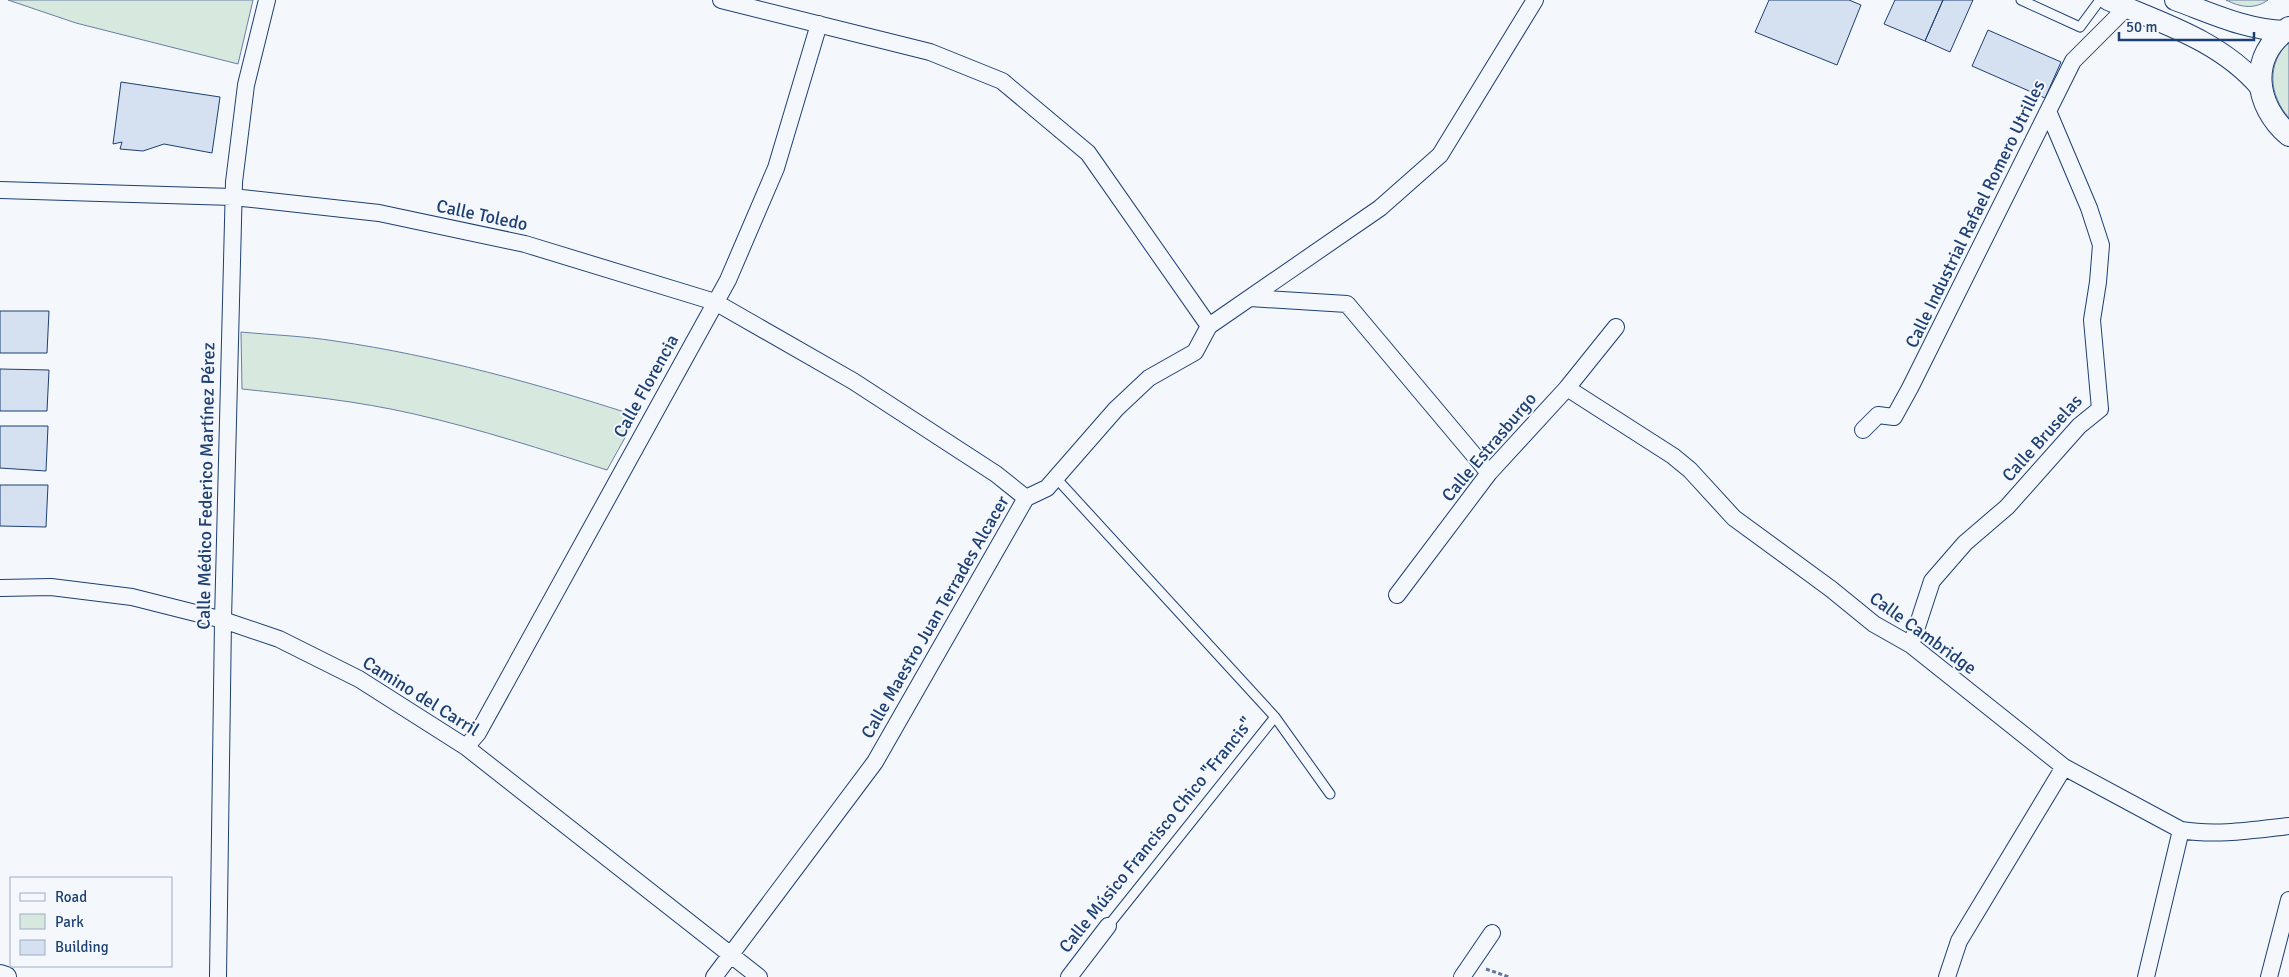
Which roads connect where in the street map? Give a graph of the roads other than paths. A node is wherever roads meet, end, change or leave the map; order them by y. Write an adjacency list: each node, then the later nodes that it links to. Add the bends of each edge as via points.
1 (267, 0): 14 (street, Calle Médico Federico Martínez Pérez, via 246,85)
2 (1535, 0): 15 (street, Calle Maestro Juan Terrades Alcacer, via 1440,155 1380,208)
3 (2021, 0): 4 (lane, via 2080,26)
4 (2100, 0)
5 (2175, 0): 9 (street, via 2263,30)
6 (732, 1): 8 (street)
7 (2117, 4): 10 (street, via 2190,35 2229,57); 11 (street, Calle Industrial Rafael Romero Utrilles, via 2073,61)
8 (820, 24): 16 (street, Calle Florencia, via 776,168 728,280); 17 (street, via 930,52 1002,81 1088,153)
9 (2287, 29): 10 (main road, via 2270,46 2262,66)
10 (2260, 87): 12 (main road, via 2265,107 2276,124)
11 (2048, 110): 20 (street, Calle Industrial Rafael Romero Utrilles, via 1894,417 1878,415); 27 (street, Calle Bruselas, via 2090,208 2101,245 2092,320 2100,409 2079,426 2007,507 1965,543 1932,581)
12 (2289, 135)
13 (0, 190): 14 (street, Calle Toledo)
14 (233, 197): 16 (street, Calle Toledo, via 378,213 525,244); 26 (street, Calle Médico Federico Martínez Pérez)
15 (1250, 298): 17 (street, Calle Maestro Juan Terrades Alcacer); 21 (street, via 1347,304)
16 (715, 302): 23 (street, Calle Toledo, via 853,380 996,474); 29 (street, Calle Florencia, via 478,734)
17 (1209, 326): 22 (street, Calle Maestro Juan Terrades Alcacer, via 1195,352 1149,378 1116,409)
18 (1616, 328): 19 (street, Calle Estrasburgo)
19 (1567, 388): 21 (street, Calle Estrasburgo); 27 (street, Calle Cambridge, via 1673,456 1734,518 1874,624)
20 (1863, 430)
21 (1489, 473): 25 (street, Calle Estrasburgo)
22 (1056, 478): 23 (street, Calle Maestro Juan Terrades Alcacer, via 1047,488); 28 (lane)
23 (1026, 498): 37 (street, Calle Maestro Juan Terrades Alcacer, via 875,762)
24 (0, 588): 26 (street, Camino del Carril, via 51,587 132,597)
25 (1397, 595)
26 (223, 620): 29 (street, Camino del Carril, via 280,639 359,679); 41 (street, Calle Médico Federico Martínez Pérez)
27 (1911, 645): 30 (street, Calle Cambridge)
28 (1275, 717): 31 (lane); 35 (lane, Calle Músico Francisco Chico "Francis")
29 (466, 747): 37 (street, Camino del Carril)
30 (2064, 767): 33 (street, Calle Cambridge); 45 (street, via 1959,941)
31 (1330, 794)
32 (2289, 826): 33 (street, Calle Cambridge, via 2239,832)
33 (2181, 830): 46 (street)
34 (2289, 900): 47 (street)
35 (1108, 926): 44 (street, Calle Músico Francisco Chico "Francis")
36 (1492, 933): 38 (street)
37 (730, 955): 42 (street, Calle Maestro Juan Terrades Alcacer); 43 (street, Camino del Carril)
38 (1466, 971)
39 (0, 975): 40 (street)
40 (6, 977)
41 (218, 977)
42 (714, 977)
43 (759, 977)
44 (1068, 977)
45 (1947, 977)
46 (2146, 977)
47 (2269, 977)

